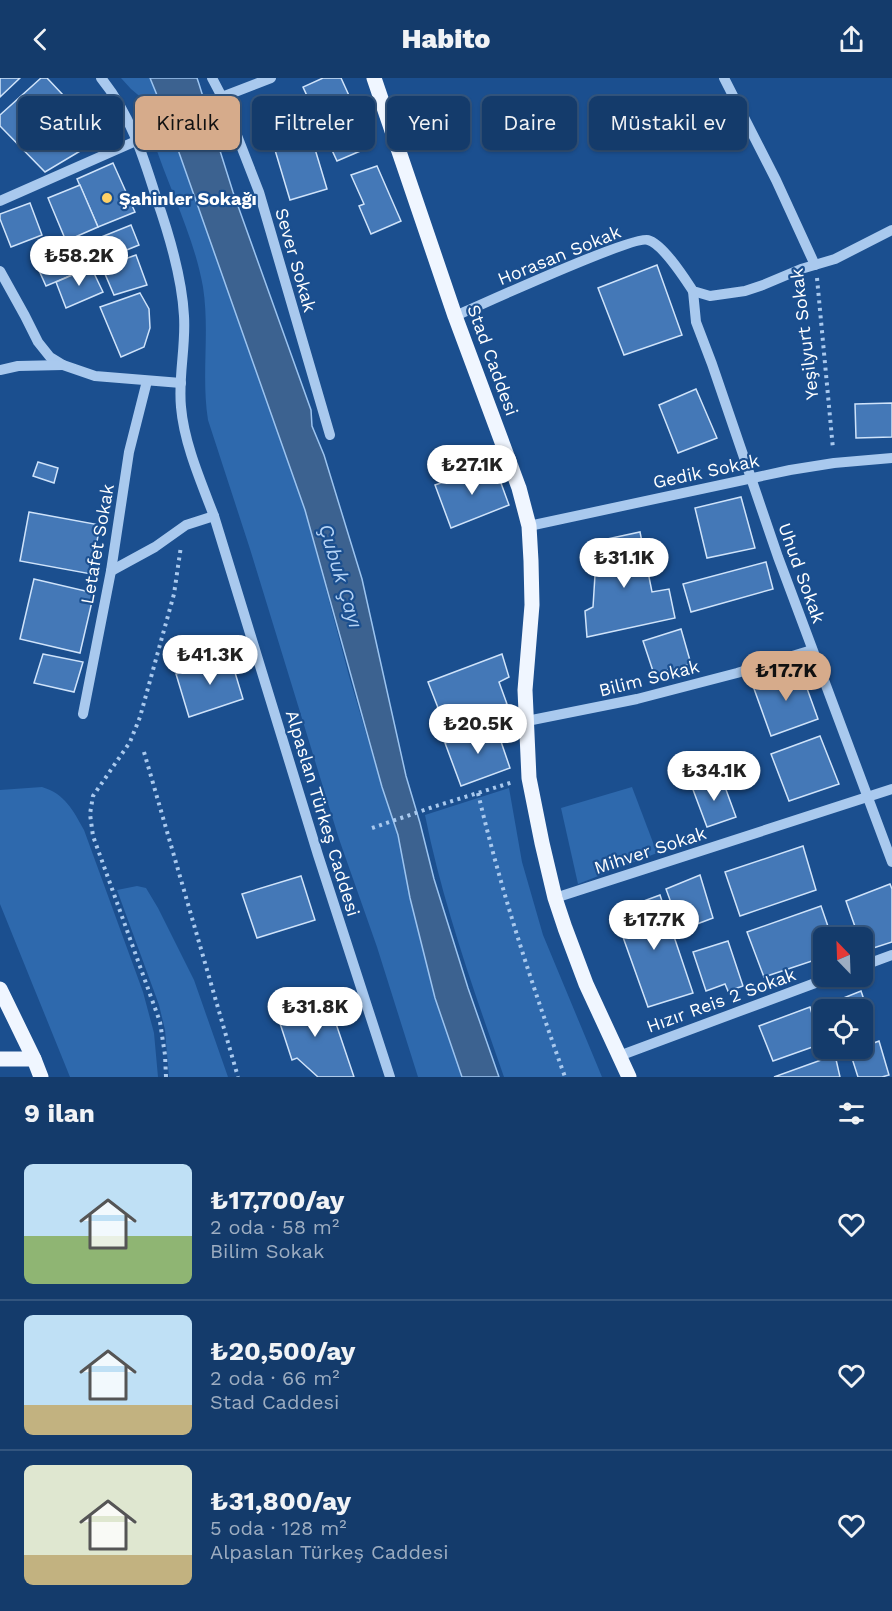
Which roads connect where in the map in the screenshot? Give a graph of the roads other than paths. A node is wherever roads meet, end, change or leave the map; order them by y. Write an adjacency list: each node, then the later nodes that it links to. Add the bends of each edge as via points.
1 (101, 78): 8 (street, Alpaslan Türkeş Caddesi, via 118,101)
2 (212, 78): 6 (street, Sever Sokak)
3 (270, 78): 7 (street)
4 (375, 78): 17 (main road, Stad Caddesi)
5 (724, 78): 14 (street, Yeşilyurt Sokak)
6 (221, 96)
7 (225, 96)
8 (135, 139)
9 (135, 141): 12 (street)
10 (240, 143): 22 (street, Sever Sokak, via 259,192)
11 (139, 150): 21 (street, Alpaslan Türkeş Caddesi, via 165,222 180,286 184,315)
12 (0, 201)
13 (892, 230): 14 (street, via 848,254)
14 (815, 265): 16 (street, via 745,291 710,296)
15 (0, 271): 18 (street, via 38,342)
16 (693, 291): 17 (street, Horasan Sokak, via 677,267 646,238); 24 (street, Uhud Sokak, via 696,322)
17 (455, 316): 26 (main road, Stad Caddesi, via 519,488)
18 (63, 365): 19 (street); 20 (street, via 95,376)
19 (0, 370)
20 (147, 381): 21 (street); 27 (street, Letafet Sokak, via 129,452)
21 (181, 383): 25 (street, Alpaslan Türkeş Caddesi, via 185,429)
22 (330, 435)
23 (892, 458): 24 (street, Gedik Sokak, via 834,463)
24 (751, 478): 26 (street, Gedik Sokak); 28 (street, Uhud Sokak)
25 (214, 516): 27 (street, via 186,525); 44 (street, Alpaslan Türkeş Caddesi)
26 (529, 526): 30 (main road, Stad Caddesi, via 532,605 525,690)
27 (111, 571): 29 (street, Letafet Sokak)
28 (812, 650): 30 (street, Bilim Sokak, via 637,699); 32 (street, Uhud Sokak)
29 (83, 714)
30 (527, 721): 34 (main road, Stad Caddesi, via 529,778)
31 (892, 789): 32 (street, Mihver Sokak)
32 (868, 796): 33 (street, Uhud Sokak); 34 (street, Mihver Sokak)
33 (892, 862)
34 (555, 898): 39 (main road, Stad Caddesi, via 586,984)
35 (892, 955): 36 (street)
36 (873, 962)
37 (813, 984): 39 (street, Hızır Reis 2 Sokak)
38 (0, 989): 41 (main road)
39 (619, 1056): 45 (main road, Stad Caddesi)
40 (0, 1059): 41 (main road)
41 (34, 1059): 42 (street); 43 (main road)
42 (34, 1077)
43 (41, 1077)
44 (390, 1077)
45 (629, 1077)

